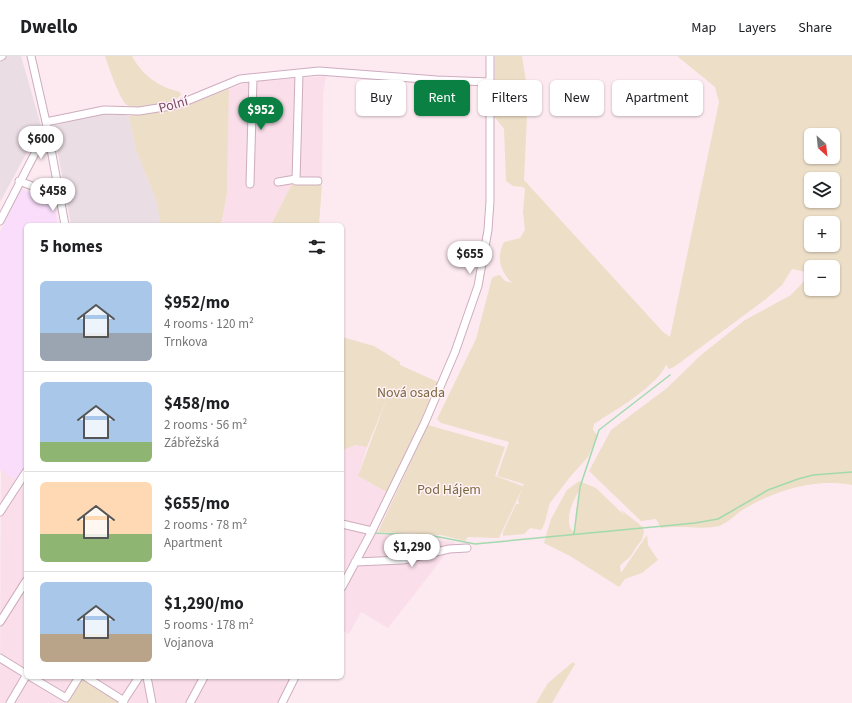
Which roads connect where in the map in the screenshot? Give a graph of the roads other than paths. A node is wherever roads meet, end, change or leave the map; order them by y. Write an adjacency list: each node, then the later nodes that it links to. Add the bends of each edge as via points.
1 (31, 56): 8 (street)
2 (490, 56): 5 (street)
3 (299, 74): 4 (street, Polní); 6 (street, Polní, via 328,71); 10 (street)
4 (253, 79): 8 (street, Polní, via 240,79 177,105 139,111 104,110); 14 (street)
5 (490, 80)
6 (478, 82)
7 (490, 116): 21 (street, via 488,230 478,286 455,352)
8 (46, 122): 9 (street)
9 (47, 130): 12 (street); 15 (street)
10 (296, 179): 11 (street); 13 (street)
11 (318, 181)
12 (19, 182): 15 (street); 16 (street)
13 (278, 182)
14 (250, 184)
15 (59, 196): 17 (street)
16 (0, 221)
17 (64, 223)
18 (24, 475): 19 (street)
19 (0, 512)
20 (344, 524): 21 (street)
21 (372, 531): 23 (street)
22 (466, 548): 23 (street, via 449,549 403,560)
23 (355, 562): 24 (street)
24 (344, 583)
25 (24, 585): 26 (street)
26 (0, 622)
27 (0, 658): 28 (street)
28 (24, 674)
29 (24, 678): 38 (street)
30 (34, 679): 31 (street, via 66,698)
31 (78, 679)
32 (89, 679): 37 (street)
33 (138, 679): 37 (street)
34 (147, 679): 39 (street)
35 (203, 679): 40 (street)
36 (294, 679): 41 (street)
37 (123, 702)
38 (10, 703)
39 (152, 703)
40 (190, 703)
41 (282, 703)

